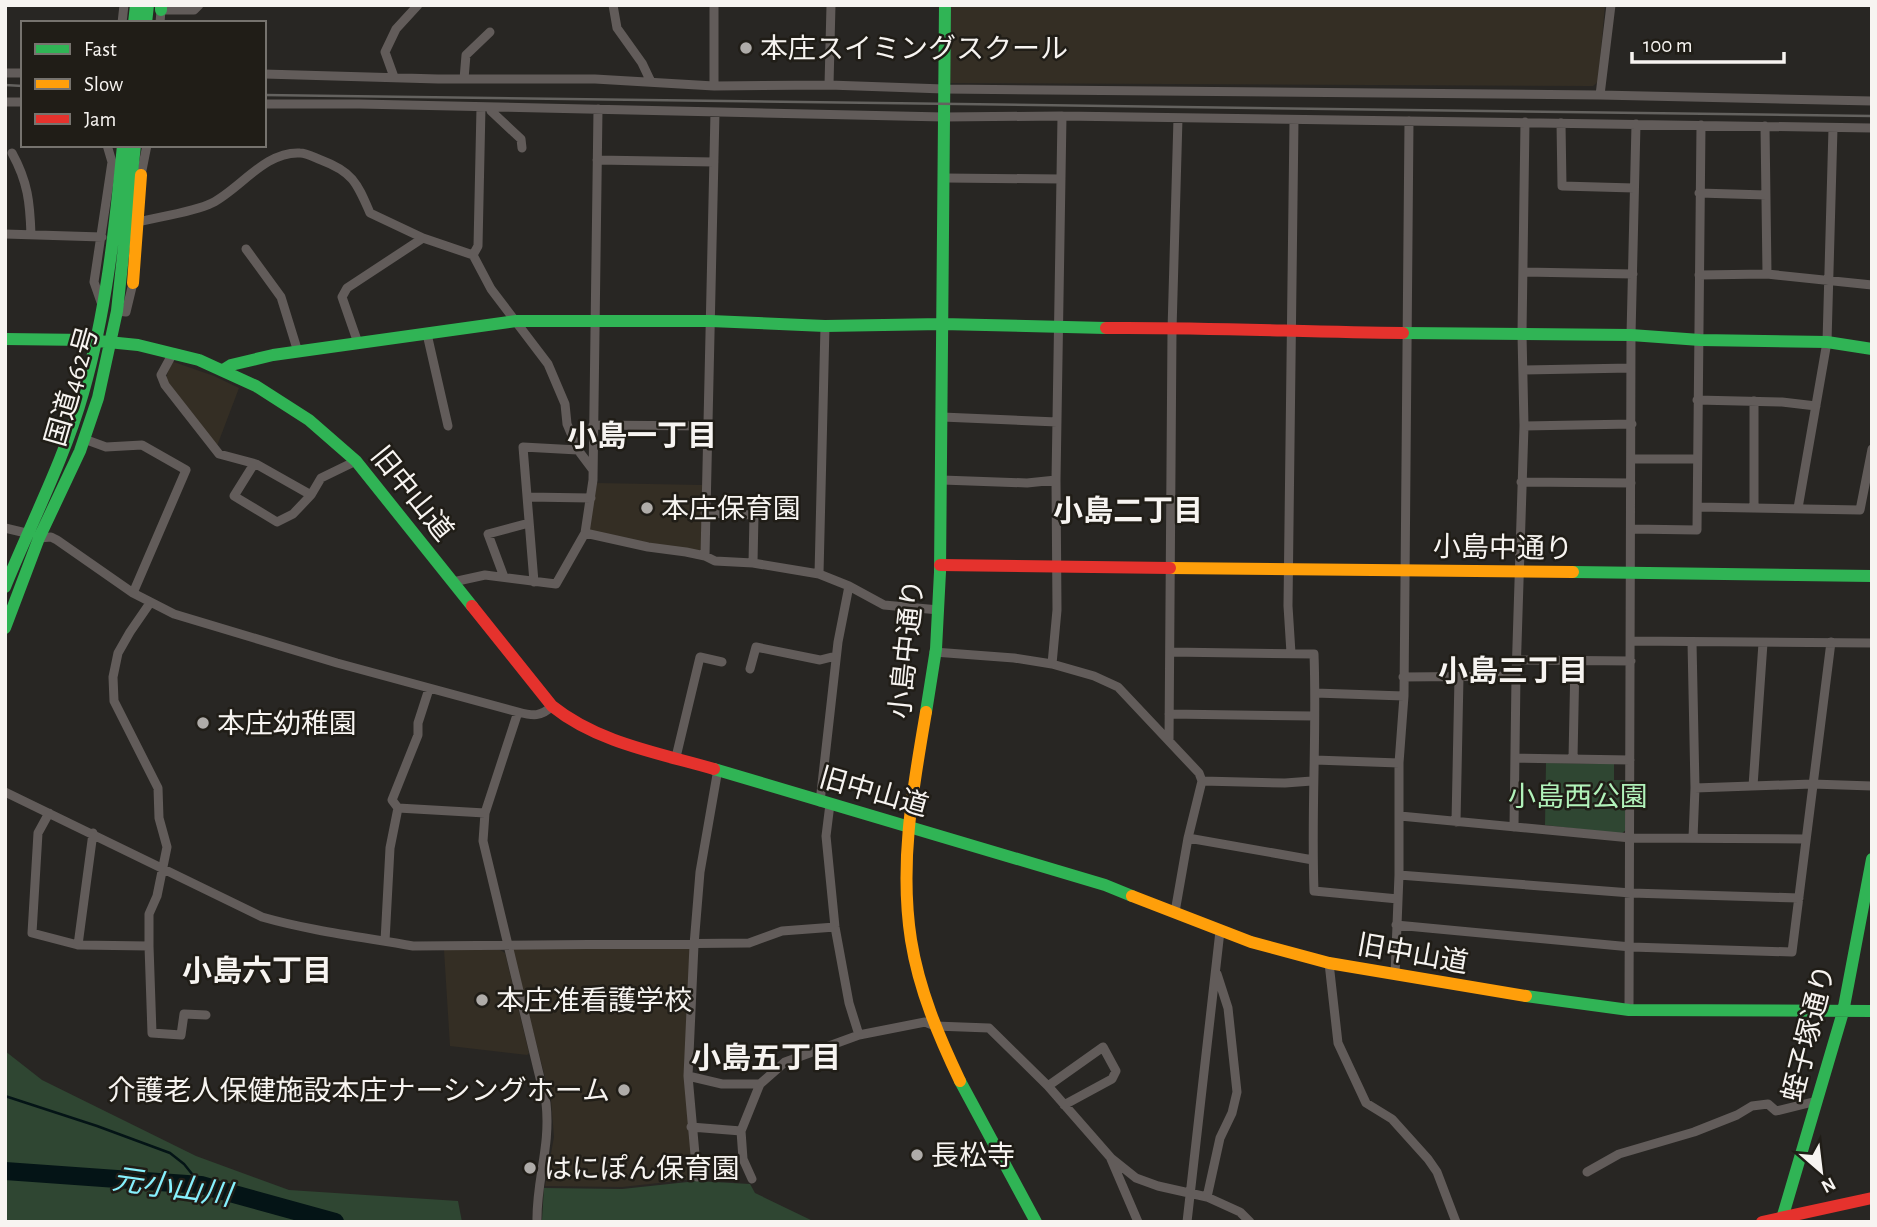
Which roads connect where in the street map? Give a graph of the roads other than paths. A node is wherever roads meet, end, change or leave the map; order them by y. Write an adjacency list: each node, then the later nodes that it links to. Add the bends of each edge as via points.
1 (199, 5): 8 (street, via 194,10)
2 (418, 5): 11 (street, via 396,29 385,52)
3 (613, 5): 13 (street, via 617,28)
4 (714, 5): 15 (street)
5 (831, 5): 14 (street)
6 (945, 5): 16 (main road)
7 (1611, 5): 17 (street)
8 (161, 13)
9 (490, 32): 12 (street, via 466,55)
10 (266, 74): 11 (street)
11 (394, 77): 12 (street)
12 (464, 79): 13 (street)
13 (651, 82): 15 (street)
14 (829, 85): 15 (street); 16 (street)
15 (714, 86)
16 (944, 89): 17 (street); 24 (main road)
17 (1600, 96): 18 (street)
18 (1872, 101)
19 (266, 104): 20 (street)
20 (485, 107): 21 (street); 39 (street, via 521,139); 56 (street, via 478,246)
21 (598, 109): 22 (street); 41 (street)
22 (715, 113): 24 (street); 42 (street)
23 (1062, 116): 24 (street); 25 (street); 45 (street)
24 (944, 117): 44 (main road)
25 (1178, 118): 26 (street); 71 (street)
26 (1294, 120): 27 (street); 73 (street)
27 (1409, 121): 28 (street); 74 (street)
28 (1525, 122): 29 (street); 57 (street)
29 (1561, 123): 30 (street); 46 (street, via 1562,186)
30 (1636, 124): 31 (street); 46 (street)
31 (1701, 125): 32 (street); 47 (street)
32 (1765, 126): 33 (street); 48 (street)
33 (1832, 128): 34 (street); 61 (street)
34 (1872, 128)
35 (107, 147): 53 (street, via 111,162)
36 (123, 147): 49 (main road, 国道462号)
37 (135, 147): 49 (main road, 国道462号)
38 (147, 147): 43 (street)
39 (522, 148)
40 (12, 153): 52 (street, via 30,200)
41 (597, 160): 42 (street); 68 (street)
42 (714, 162): 67 (street)
43 (141, 175): 50 (main road)
44 (945, 178): 45 (street); 69 (main road)
45 (1061, 179): 72 (street)
46 (1634, 188): 58 (street)
47 (1699, 193): 48 (street); 60 (street)
48 (1766, 195): 59 (street)
49 (124, 197): 64 (main road, 国道462号); 65 (main road, 国道462号)
50 (138, 222): 54 (street, via 211,203 261,167 281,156 301,153 351,176 370,213); 62 (main road)
51 (5, 234): 52 (street)
52 (31, 235): 53 (street)
53 (102, 237): 64 (street, via 94,282)
54 (423, 238): 56 (street); 83 (street, via 347,288 342,297)
55 (246, 249): 85 (street, via 281,297)
56 (473, 255): 66 (street)
57 (1523, 272): 58 (street); 76 (street)
58 (1633, 274): 77 (street)
59 (1767, 274): 60 (street); 61 (street)
60 (1699, 275): 80 (street)
61 (1829, 279): 63 (street); 82 (street)
62 (133, 283): 65 (street, via 126,312)
63 (1872, 285)
64 (102, 304): 79 (main road, 国道462号)
65 (117, 311): 81 (main road, 国道462号)
66 (516, 321): 68 (main road); 75 (main road); 102 (street, via 548,364)
67 (711, 321): 68 (main road); 70 (main road); 98 (street)
68 (595, 322): 96 (street)
69 (942, 324): 70 (main road); 72 (main road); 93 (main road)
70 (825, 326): 133 (street)
71 (1172, 327): 72 (main road); 73 (main road); 129 (street)
72 (1059, 328): 94 (street)
73 (1290, 332): 74 (main road); 130 (street)
74 (1406, 332): 76 (main road); 131 (street)
75 (427, 334): 83 (main road); 97 (street)
76 (1522, 334): 77 (main road); 89 (street)
77 (1631, 335): 80 (main road); 87 (street)
78 (5, 339): 79 (main road, 旧中山道)
79 (95, 340): 81 (main road, 旧中山道); 122 (main road, 国道462号, via 65,445)
80 (1700, 340): 82 (main road); 90 (street)
81 (111, 342): 86 (main road, 旧中山道); 100 (main road, 国道462号)
82 (1827, 342): 84 (main road); 92 (street)
83 (358, 343): 85 (main road)
84 (1872, 349)
85 (298, 352): 88 (main road)
86 (173, 353): 88 (main road, 旧中山道); 106 (street, via 161,375 165,385 219,454)
87 (1631, 368): 89 (street); 95 (street)
88 (223, 370): 105 (main road, 旧中山道, via 303,415)
89 (1523, 370): 99 (street)
90 (1697, 400): 91 (street); 104 (street)
91 (1754, 401): 92 (street); 116 (street)
92 (1816, 406): 117 (street)
93 (942, 417): 94 (street); 108 (main road)
94 (1057, 422): 109 (street)
95 (1632, 424): 99 (street); 103 (street)
96 (593, 425): 98 (street); 107 (street)
97 (448, 426)
98 (708, 426): 118 (street)
99 (1524, 426): 110 (street)
100 (84, 439): 124 (main road, 国道462号); 141 (street, via 106,447 142,445 186,470)
101 (1872, 449): 117 (street, via 1860,510)
102 (578, 450): 107 (street); 113 (street, via 523,447)
103 (1632, 459): 104 (street); 111 (street)
104 (1696, 459): 115 (street)
105 (356, 461): 112 (street, via 321,478); 137 (main road, 旧中山道)
106 (254, 464): 112 (street); 112 (street, via 234,496 277,522 293,514)
107 (593, 470): 114 (street)
108 (942, 480): 109 (street); 127 (main road)
109 (1056, 480): 128 (street)
110 (1521, 481): 111 (street); 132 (street)
111 (1631, 483): 121 (street)
112 (311, 495)
113 (527, 497): 114 (street); 119 (street)
114 (591, 498): 123 (street)
115 (1698, 508): 116 (street); 121 (street, via 1697,530)
116 (1754, 508): 117 (street)
117 (1798, 508)
118 (705, 513): 125 (street); 126 (street, via 754,515)
119 (528, 523): 136 (street, via 488,534); 138 (street)
120 (5, 528): 122 (street)
121 (1632, 529): 134 (street)
122 (26, 533): 140 (main road, 国道462号)
123 (585, 533): 125 (street); 138 (street, via 556,584)
124 (39, 538): 141 (street, via 57,540); 144 (main road, 国道462号)
125 (705, 556): 126 (street, via 715,561)
126 (753, 563): 133 (street)
127 (940, 565): 128 (main road, 小島中通り); 143 (main road, 小島中通り)
128 (1057, 567): 129 (main road, 小島中通り); 158 (street)
129 (1170, 567): 130 (main road, 小島中通り); 151 (street)
130 (1288, 569): 131 (main road, 小島中通り); 152 (street)
131 (1405, 570): 132 (main road, 小島中通り); 161 (street)
132 (1519, 572): 134 (main road, 小島中通り); 154 (street)
133 (819, 573): 139 (street)
134 (1631, 573): 135 (main road, 小島中通り); 145 (street)
135 (1872, 576)
136 (504, 578): 137 (street, via 485,575); 138 (street)
137 (453, 582): 166 (main road, 旧中山道)
138 (534, 582)
139 (849, 586): 143 (street, via 884,605); 153 (street)
140 (5, 587)
141 (133, 593): 142 (street)
142 (150, 603): 163 (street, via 215,627); 200 (street, via 118,653 114,701 158,788 159,818 167,847)
143 (939, 610): 150 (main road, 小島中通り)
144 (5, 628)
145 (1631, 641): 146 (street); 155 (street)
146 (1692, 642): 148 (street); 183 (street)
147 (1831, 642): 148 (street); 149 (street); 180 (street)
148 (1763, 643): 181 (street)
149 (1872, 643)
150 (934, 652): 158 (street); 191 (main road, 小島中通り)
151 (1170, 652): 152 (street); 168 (street)
152 (1290, 653): 164 (street, via 1314,654)
153 (836, 656): 159 (street, via 820,660 756,647); 185 (street)
154 (1517, 660): 156 (street); 160 (street)
155 (1631, 660): 156 (street); 175 (street)
156 (1575, 661): 173 (street)
157 (722, 662): 171 (street, via 700,657)
158 (1052, 664): 170 (street, via 1118,687)
159 (750, 669)
160 (1516, 676): 162 (street); 172 (street)
161 (1403, 677): 162 (street); 165 (street)
162 (1459, 677): 190 (street)
163 (429, 689): 167 (street); 186 (street, via 418,735 391,800)
164 (1315, 693): 165 (street); 169 (street)
165 (1404, 696): 176 (street)
166 (552, 706): 167 (street, via 534,716); 171 (main road, 旧中山道, via 587,730)
167 (518, 712): 188 (street)
168 (1169, 714): 169 (street); 170 (street)
169 (1314, 716): 174 (street)
170 (1169, 741): 178 (street)
171 (676, 757): 177 (main road, 旧中山道)
172 (1516, 758): 173 (street); 192 (street)
173 (1573, 758): 175 (street)
174 (1315, 760): 176 (street); 179 (street)
175 (1630, 760): 195 (street)
176 (1399, 763): 189 (street)
177 (718, 769): 185 (main road, 旧中山道); 212 (street, via 699,872)
178 (1202, 781): 179 (street); 194 (street)
179 (1312, 781): 199 (street)
180 (1812, 784): 181 (street); 182 (street); 197 (street)
181 (1753, 786): 183 (street)
182 (1872, 786)
183 (1695, 788): 196 (street)
184 (5, 792): 187 (street)
185 (825, 803): 191 (main road, 旧中山道); 207 (street)
186 (398, 808): 188 (street); 209 (street, via 390,848)
187 (49, 813): 193 (street); 211 (street, via 38,833 32,933)
188 (485, 813): 210 (street, via 483,841)
189 (1400, 816): 190 (street); 201 (street)
190 (1456, 822): 192 (street)
191 (908, 826): 205 (main road, 旧中山道); 222 (main road, 小島中通り, via 905,866 911,942)
192 (1514, 827): 195 (street)
193 (93, 833): 200 (street); 211 (street)
194 (1188, 838): 199 (street); 205 (street)
195 (1631, 838): 196 (street); 202 (street)
196 (1693, 838): 197 (street)
197 (1805, 839): 203 (street)
198 (1872, 859): 220 (main road, 蛭子塚通り)
199 (1313, 860): 204 (street, via 1314,891)
200 (162, 869): 209 (street, via 262,917); 213 (street, via 149,914)
201 (1399, 875): 202 (street); 204 (street)
202 (1631, 893): 203 (street); 214 (street)
203 (1799, 898): 214 (street, via 1792,952)
204 (1398, 899): 206 (street)
205 (1175, 912): 208 (main road, 旧中山道)
206 (1396, 925): 214 (street); 217 (street)
207 (835, 927): 212 (street, via 782,931 749,943); 223 (street)
208 (1220, 931): 215 (main road, 旧中山道); 216 (street)
209 (385, 941): 210 (street, via 413,946)
210 (506, 944): 212 (street); 239 (street, via 549,1128)
211 (78, 945): 213 (street)
212 (694, 945): 224 (street)
213 (149, 946): 221 (street, via 152,1033 181,1035 184,1014)
214 (1630, 947): 218 (street)
215 (1329, 963): 217 (main road, 旧中山道); 244 (street, via 1338,1043 1366,1103 1392,1119 1429,1159)
216 (1215, 969): 235 (street); 236 (street, via 1228,1008 1237,1092 1220,1138)
217 (1395, 975): 218 (main road, 旧中山道)
218 (1629, 1010): 220 (main road, 旧中山道)
219 (1872, 1011): 220 (main road, 旧中山道)
220 (1843, 1012): 227 (main road, 蛭子塚通り)
221 (206, 1015)
222 (935, 1026): 223 (street, via 925,1022); 226 (street, via 989,1028); 240 (main road, 小島中通り)
223 (859, 1035): 225 (street, via 785,1062)
224 (688, 1076): 225 (street, via 722,1084); 229 (street)
225 (760, 1084): 230 (street)
226 (1048, 1086): 228 (street); 228 (street, via 1103,1048 1116,1071 1112,1079)
227 (1817, 1101): 232 (street, via 1776,1111 1768,1104 1752,1106 1694,1132 1619,1154); 238 (main road, 蛭子塚通り)
228 (1064, 1105): 231 (street)
229 (691, 1127): 230 (street); 233 (street)
230 (741, 1130): 234 (street, via 743,1159)
231 (1111, 1158): 235 (street, via 1136,1178); 241 (street)
232 (1587, 1172)
233 (697, 1177)
234 (752, 1180)
235 (1189, 1192): 236 (street); 242 (street)
236 (1207, 1196): 243 (street)
237 (1872, 1198): 238 (main road)
238 (1782, 1219): 245 (main road)
239 (537, 1222)
240 (1035, 1222)
241 (1138, 1222)
242 (1187, 1222)
243 (1250, 1222)
244 (1456, 1222)
245 (1762, 1222)

